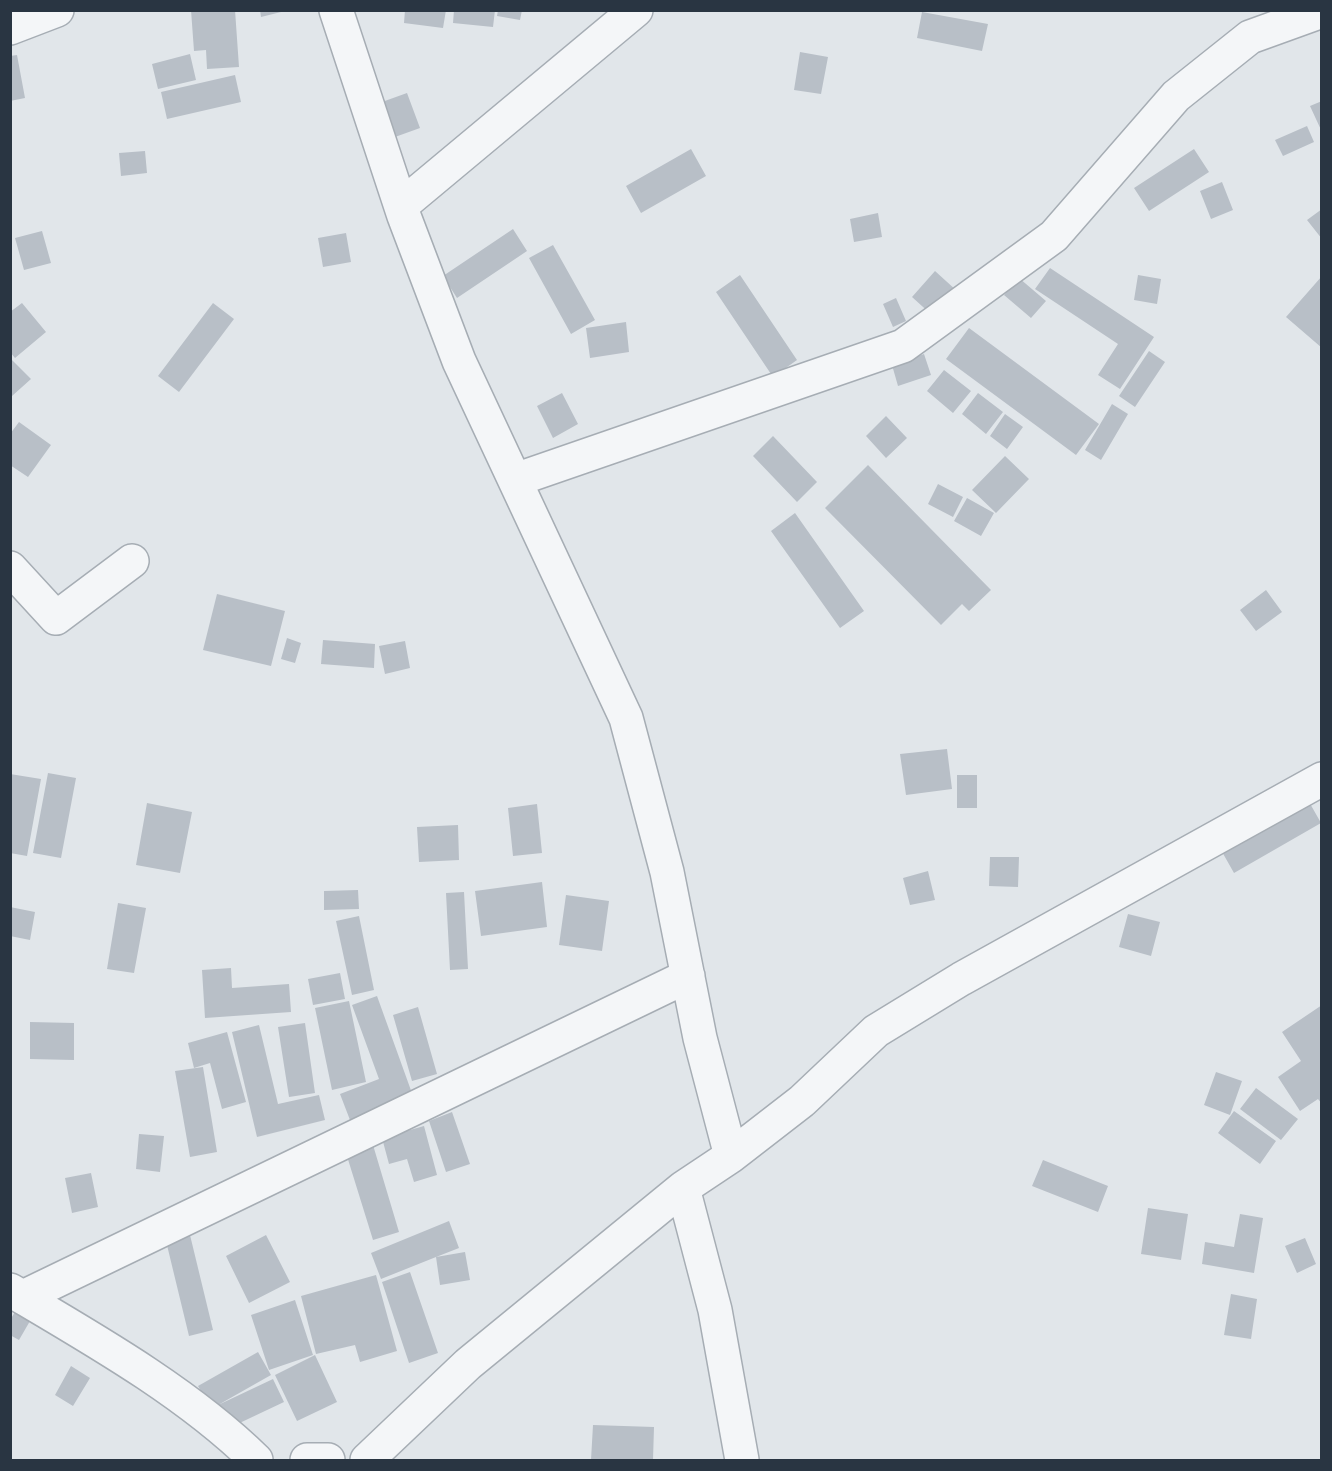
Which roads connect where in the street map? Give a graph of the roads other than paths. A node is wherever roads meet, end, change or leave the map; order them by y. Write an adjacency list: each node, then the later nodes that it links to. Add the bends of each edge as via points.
1 (57, 10): 5 (street)
2 (336, 10): 6 (street)
3 (636, 10): 6 (street)
4 (1322, 10): 7 (street, via 1250,37 1176,96 1054,236 903,346)
5 (10, 28)
6 (401, 206): 7 (street, via 459,360)
7 (515, 480): 11 (street, via 626,718 667,872)
8 (132, 561): 9 (street, via 56,618)
9 (10, 568)
10 (1322, 779): 12 (street, via 961,979 876,1031 802,1101)
11 (688, 976): 12 (street); 14 (street)
12 (731, 1156): 13 (street)
13 (683, 1188): 18 (street, via 468,1364); 19 (street, via 715,1310)
14 (16, 1294): 15 (street, via 160,1384 239,1443)
15 (256, 1461)
16 (307, 1461): 17 (street)
17 (328, 1461)
18 (367, 1461)
19 (742, 1461)

